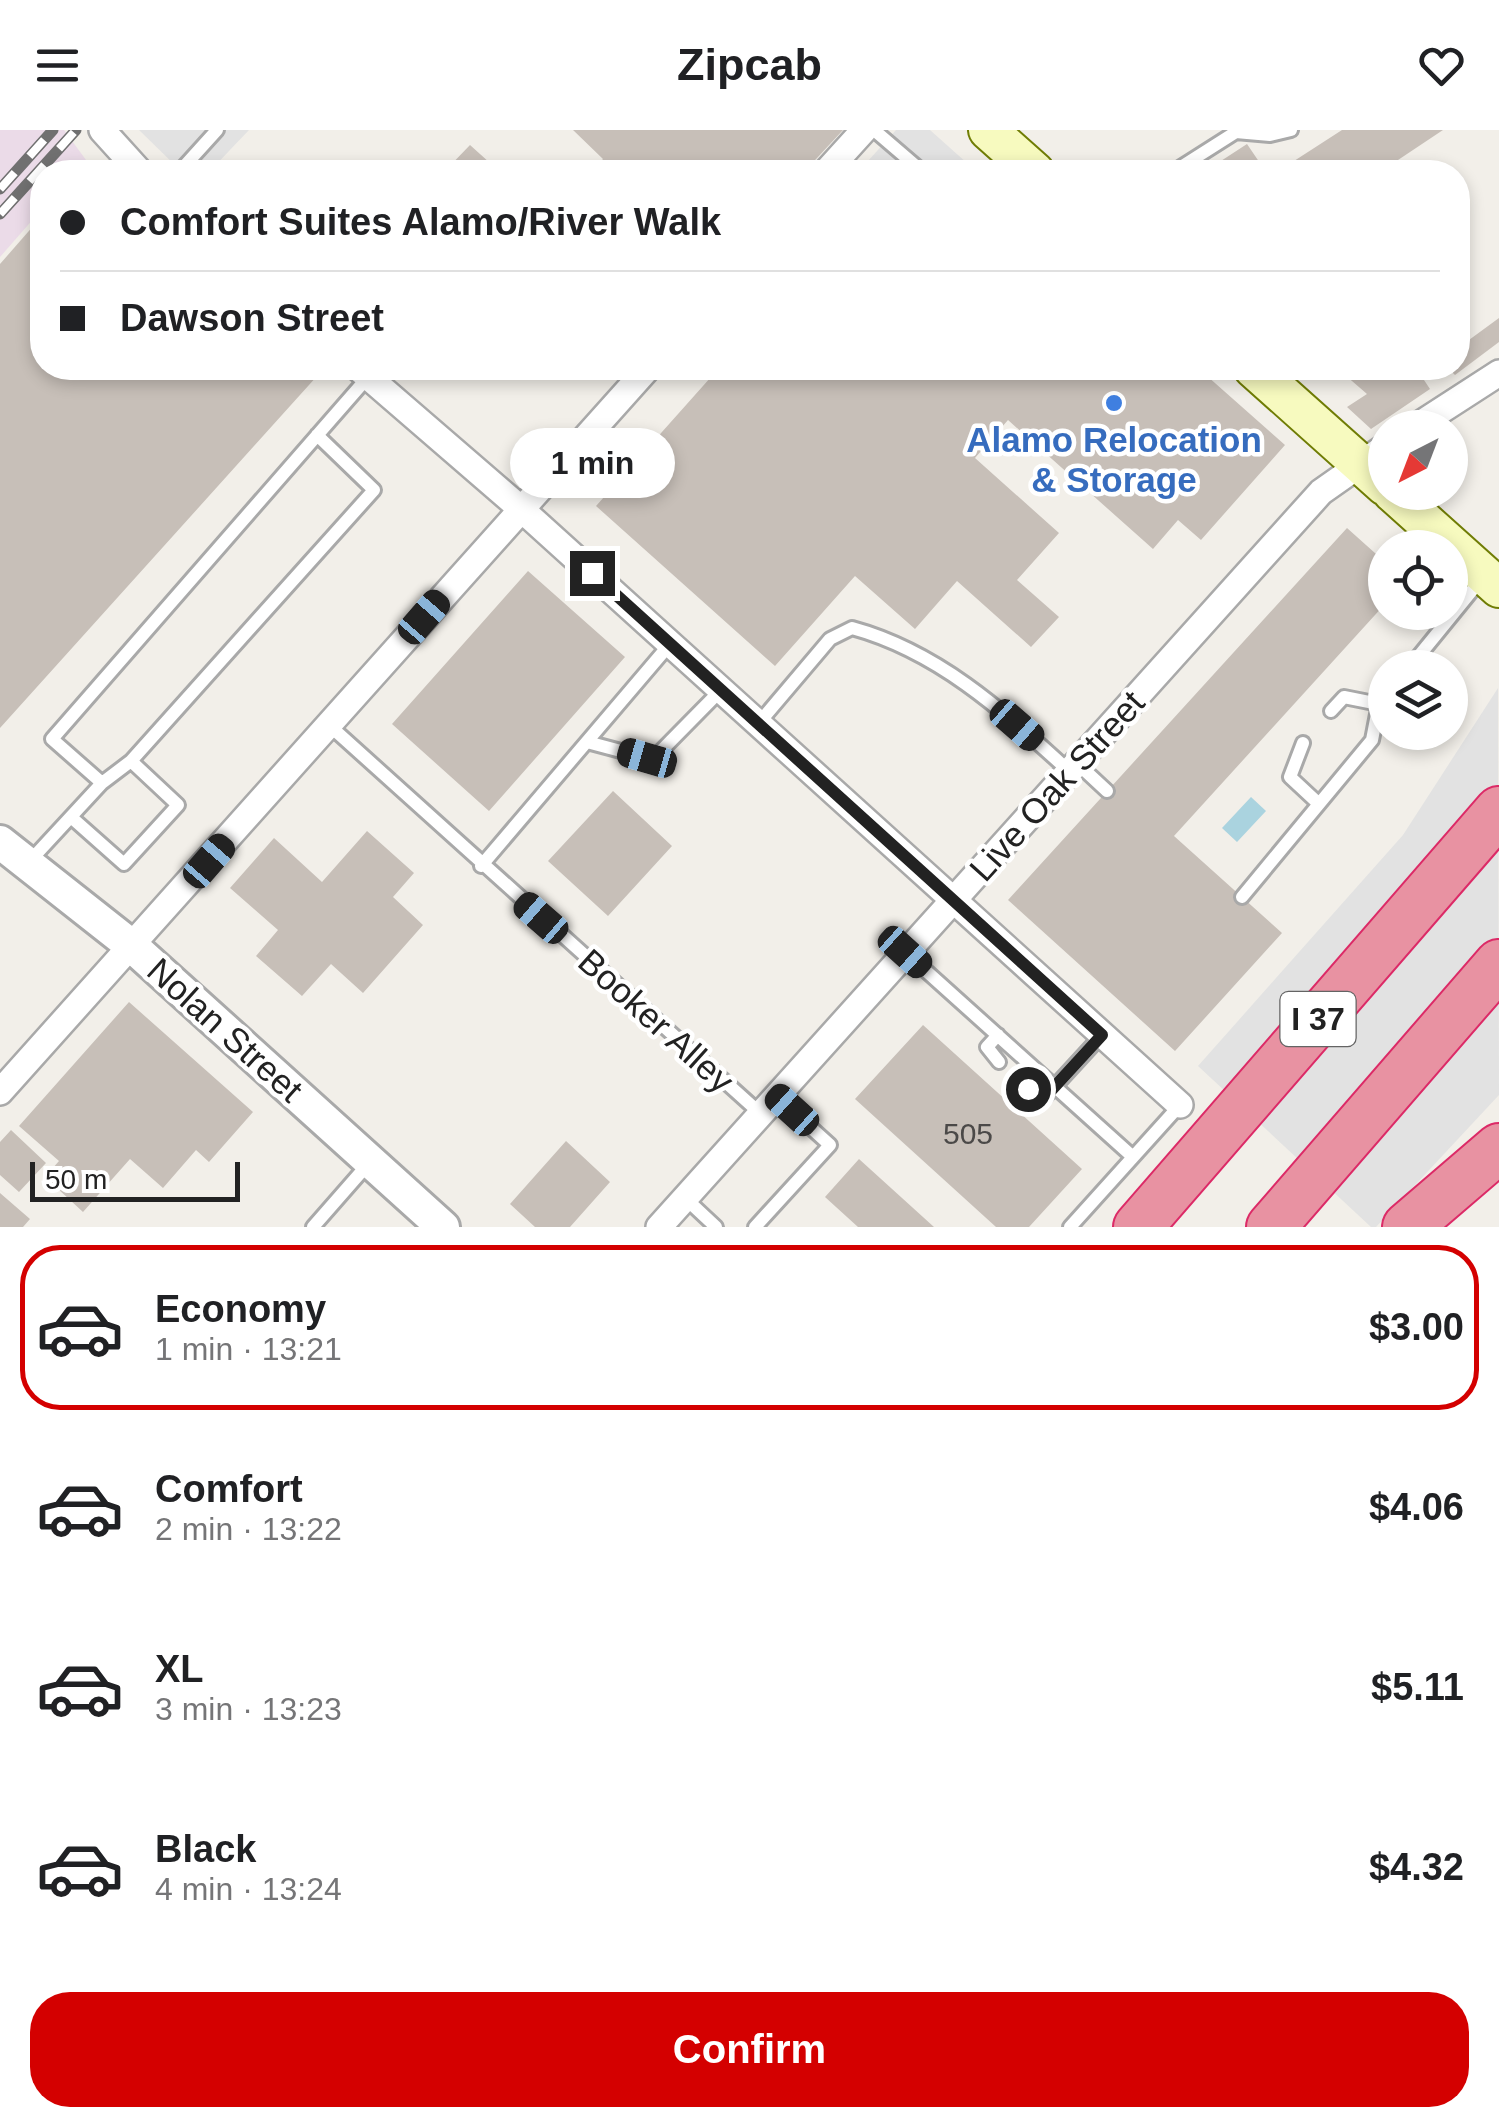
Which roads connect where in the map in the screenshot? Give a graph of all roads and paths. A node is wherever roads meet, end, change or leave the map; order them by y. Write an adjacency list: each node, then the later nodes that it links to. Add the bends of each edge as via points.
1 (102, 130): 7 (street)
2 (216, 130): 8 (lane)
3 (864, 130): 9 (street)
4 (874, 130): 10 (lane)
5 (988, 130): 11 (main road)
6 (1291, 130): 12 (lane, via 1236,132)
7 (129, 160)
8 (190, 160)
9 (837, 160)
10 (909, 160)
11 (1022, 160)
12 (1192, 160)
13 (1499, 374): 18 (street)
14 (357, 380): 19 (lane)
15 (372, 380): 22 (street)
16 (637, 380): 22 (street)
17 (1268, 380): 20 (main road)
18 (1442, 410)
19 (317, 435): 35 (lane, via 374,490); 37 (lane, via 52,739)
20 (1368, 459)
21 (1368, 470): 36 (street, Live Oak Street, via 1321,492)
22 (520, 508): 25 (street); 31 (street)
23 (1412, 510): 24 (main road)
24 (1492, 582): 26 (lane)
25 (670, 644): 27 (street); 32 (lane)
26 (1426, 650)
27 (721, 690): 30 (street); 32 (lane, via 656,756)
28 (1368, 699): 29 (lane, via 1344,697)
29 (1331, 711)
30 (758, 724): 36 (lane, via 830,639 852,628 882,636 960,677); 46 (street)
31 (329, 725): 44 (lane, Booker Alley); 47 (street)
32 (586, 742): 44 (lane)
33 (1303, 743): 39 (lane, via 1290,777)
34 (1368, 745): 39 (lane)
35 (131, 761): 37 (lane); 41 (lane, via 178,806 124,864)
36 (1074, 768): 38 (lane); 46 (street, Live Oak Street)
37 (102, 782): 41 (lane)
38 (1107, 792)
39 (1319, 804): 45 (lane)
40 (1499, 811): 69 (highway, I 37)
41 (71, 817): 43 (lane)
42 (0, 842): 43 (street, Nolan Street)
43 (28, 864): 47 (street, Nolan Street)
44 (482, 866): 56 (lane, Booker Alley)
45 (1242, 898)
46 (954, 900): 48 (street, Live Oak Street); 51 (street)
47 (134, 947): 55 (street); 61 (street, Nolan Street)
48 (905, 952): 50 (lane); 56 (street, Live Oak Street)
49 (1499, 964): 70 (highway)
50 (998, 1035): 52 (lane, via 988,1047); 53 (lane)
51 (1102, 1035): 53 (lane); 57 (street)
52 (998, 1062)
53 (1055, 1086): 54 (lane, via 1038,1097); 59 (lane)
54 (1028, 1089)
55 (0, 1092)
56 (769, 1105): 62 (street, Live Oak Street); 67 (lane, Booker Alley, via 830,1145)
57 (1180, 1105): 59 (lane)
58 (1499, 1148): 71 (highway)
59 (1133, 1157): 68 (lane)
60 (1499, 1161): 72 (main road)
61 (370, 1162): 63 (lane); 64 (street, Nolan Street)
62 (685, 1198): 65 (street, Live Oak Street); 66 (lane)
63 (313, 1227)
64 (443, 1227)
65 (659, 1227)
66 (716, 1227)
67 (754, 1227)
68 (1070, 1227)
69 (1138, 1227)
70 (1271, 1227)
71 (1407, 1227)
72 (1445, 1227)

